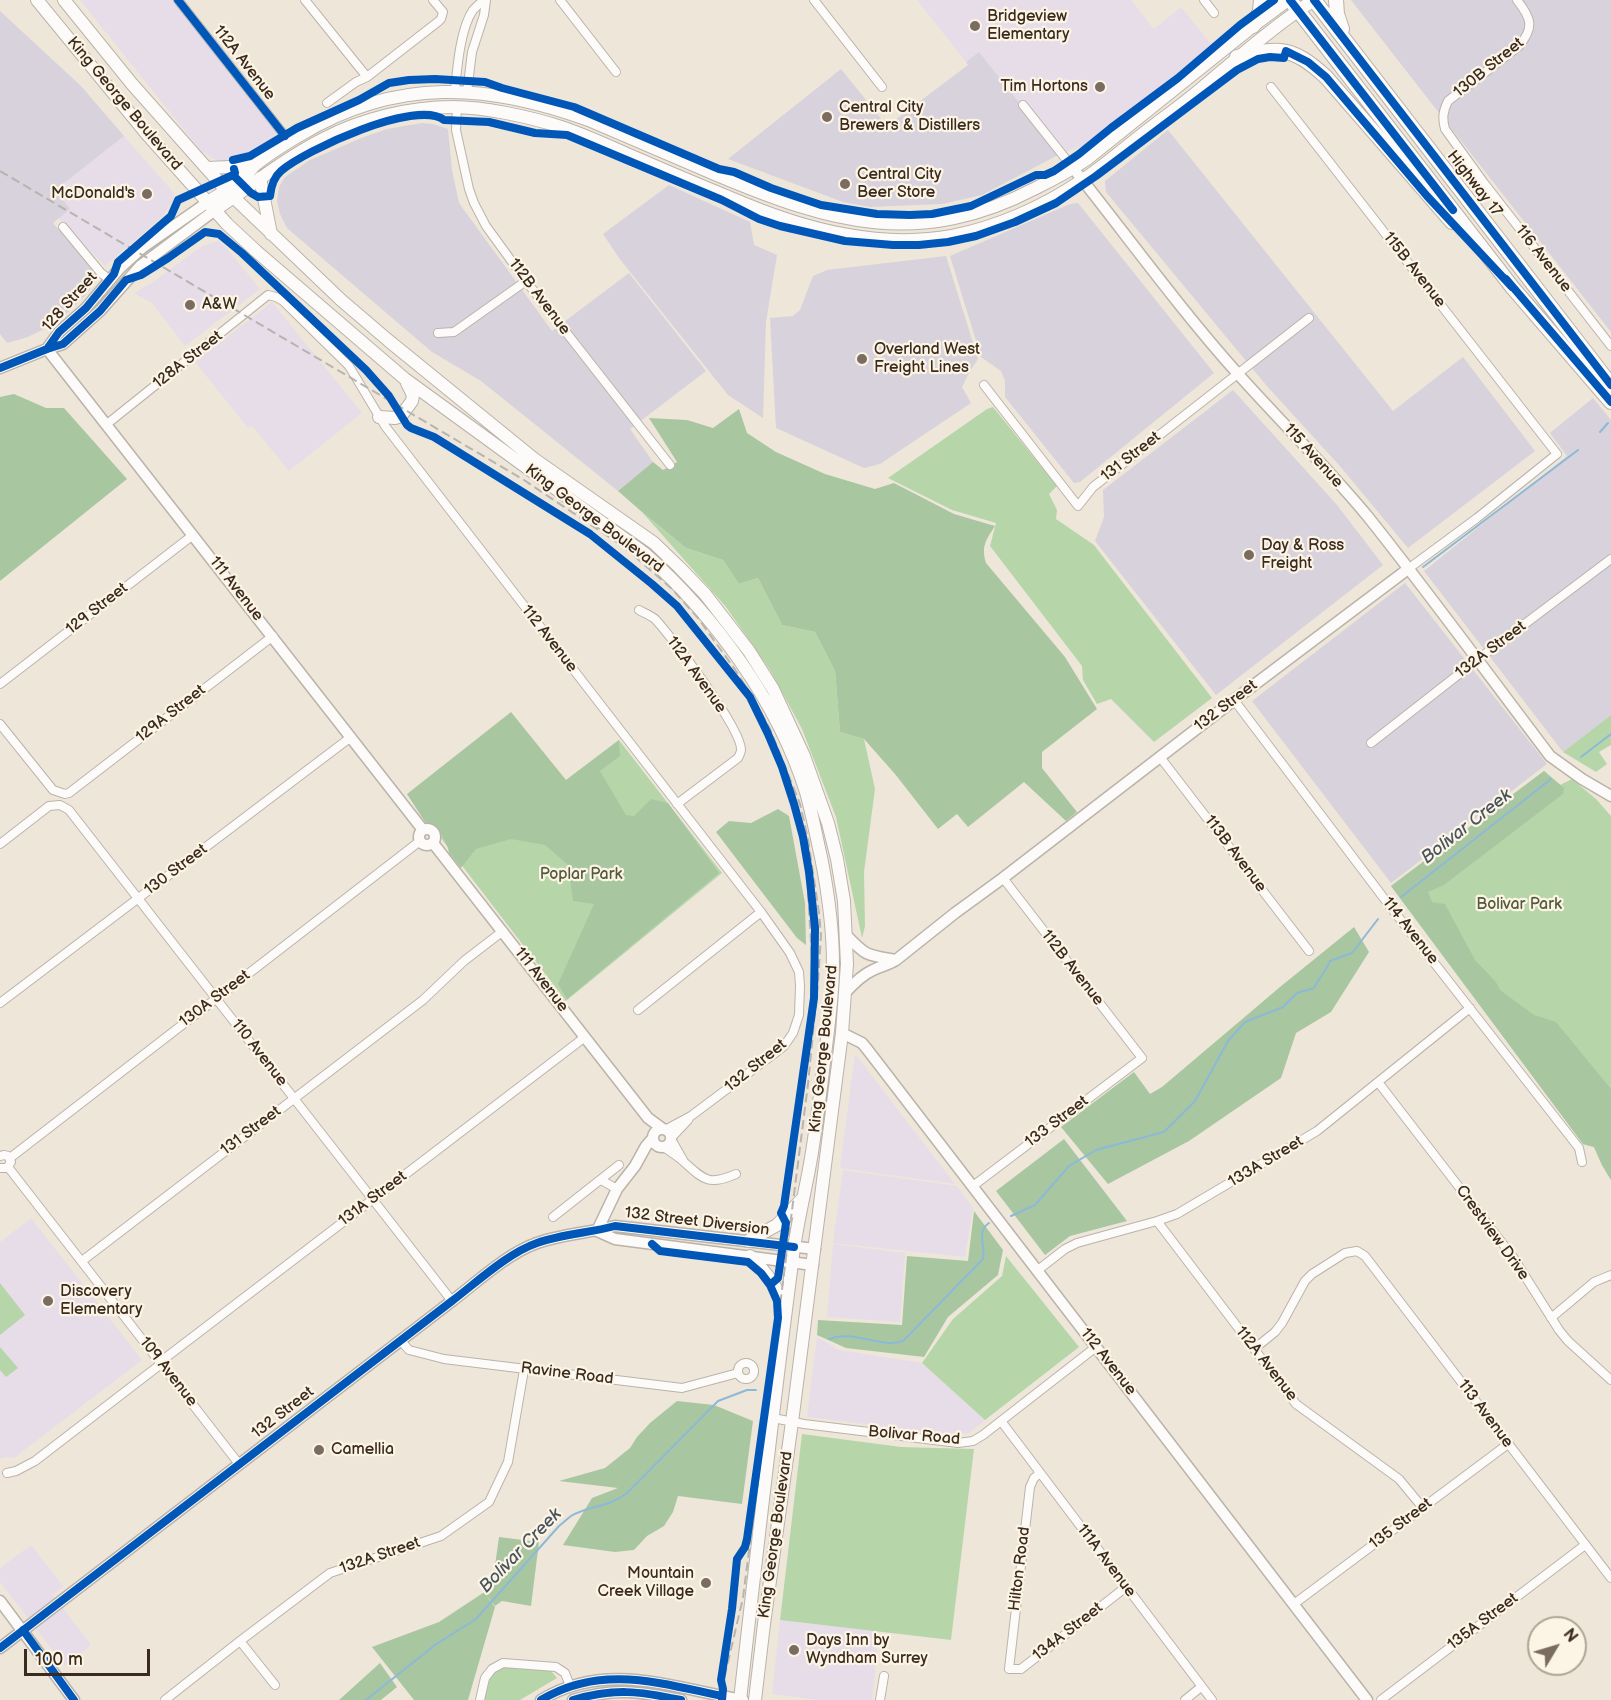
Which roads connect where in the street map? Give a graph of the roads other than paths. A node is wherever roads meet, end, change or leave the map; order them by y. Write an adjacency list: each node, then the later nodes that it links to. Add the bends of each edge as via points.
1 (37, 0): 35 (main road, King George Boulevard)
2 (64, 0): 30 (main road, King George Boulevard)
3 (178, 0): 28 (street, 112A Avenue)
4 (305, 0): 20 (street)
5 (433, 0): 20 (street, via 443,12 441,19)
6 (485, 0): 23 (street); 23 (street, via 473,10 464,33 457,71)
7 (560, 0): 19 (street)
8 (814, 0): 21 (street)
9 (1204, 0): 15 (street)
10 (1261, 0): 16 (highway)
11 (1314, 0): 14 (main road); 17 (highway, Highway 17)
12 (1336, 0): 17 (highway)
13 (1517, 0): 27 (street, 130B Street, via 1527,14 1528,35 1520,46 1448,101)
14 (1292, 4): 16 (main road); 18 (main road); 40 (highway, Highway 17)
15 (1214, 13)
16 (1253, 26): 31 (main road)
17 (1345, 40): 50 (highway, Highway 17)
18 (1237, 57): 33 (main road); 40 (highway, via 1278,50 1294,54 1326,77)
19 (616, 72)
20 (367, 77): 24 (street)
21 (882, 87)
22 (1271, 87): 54 (street, 115B Avenue)
23 (461, 91): 26 (main road); 28 (main road, via 436,91 372,103); 31 (main road, via 564,111 766,196 862,222 914,224 973,214 1023,195)
24 (327, 103)
25 (1023, 105): 31 (street, 115 Avenue)
26 (457, 107): 32 (main road, via 402,112 343,130 297,153); 33 (main road, via 563,127 791,222 870,238 914,240 974,231 1021,214); 39 (street, 112B Avenue, via 456,130 474,203)
27 (1443, 110): 44 (street, 116 Avenue, via 1445,129)
28 (289, 141): 29 (main road)
29 (254, 166): 30 (main road); 34 (main road)
30 (207, 168): 34 (main road, King George Boulevard)
31 (1073, 168): 33 (main road, 115 Avenue)
32 (260, 178): 34 (main road); 37 (main road)
33 (1083, 180): 47 (main road, 115 Avenue, via 1155,275)
34 (230, 194): 35 (main road, 128 Street); 37 (main road, King George Boulevard)
35 (212, 206): 38 (main road, 128 Street, via 184,217); 45 (main road, 128 Street, via 140,266 100,311 63,344); 48 (main road, King George Boulevard, via 256,251)
36 (63, 227): 38 (street)
37 (271, 234): 78 (main road, King George Boulevard, via 407,356 534,459 654,543 705,594 773,689 804,756 837,859)
38 (109, 279): 45 (main road, 128 Street)
39 (526, 281): 43 (street, via 454,332); 55 (street, 112B Avenue)
40 (1512, 288): 51 (highway, Highway 17)
41 (268, 296): 52 (street, 112 Avenue, via 283,301 349,366); 53 (street, 128A Street)
42 (1309, 318): 47 (street, 131 Street)
43 (438, 333)
44 (1611, 346)
45 (47, 349): 46 (main road, 128 Street); 53 (main road, 111 Avenue)
46 (0, 368)
47 (1238, 374): 49 (street, 131 Street, via 1093,487 1078,506); 58 (main road, 115 Avenue, via 1369,518)
48 (405, 379): 52 (main road, via 412,401 401,416); 87 (main road, King George Boulevard, via 644,553 695,603 738,659 779,727 805,790 815,827 831,918 834,966)
49 (984, 385)
50 (1611, 385)
51 (1611, 402)
52 (379, 417): 69 (street, 112 Avenue)
53 (107, 424): 56 (main road, 111 Avenue)
54 (1557, 454): 58 (street, 132 Street)
55 (670, 465)
56 (193, 535): 60 (main road, 111 Avenue); 62 (street, 129 Street)
57 (1611, 559): 61 (street, 132A Street)
58 (1408, 569): 61 (main road, 115 Avenue); 63 (main road, 132 Street)
59 (639, 610): 69 (street, 112A Avenue, via 653,617 694,667 740,743 738,758)
60 (273, 636): 64 (street, 129A Street, via 65,794 53,790); 65 (main road, 111 Avenue)
61 (1477, 660): 66 (street, 132A Street); 68 (main road, 115 Avenue, via 1550,756)
62 (0, 684)
63 (1234, 700): 67 (main road, 132 Street); 85 (street, 114 Avenue)
64 (0, 724)
65 (351, 737): 70 (main road, 111 Avenue); 75 (street, 130 Street)
66 (1371, 743)
67 (1160, 757): 74 (main road, 132 Street); 79 (street, 113B Avenue)
68 (1611, 796)
69 (677, 804): 76 (street, 112 Avenue)
70 (423, 830): 71 (main road); 72 (main road, via 429,828 435,833)
71 (420, 841): 72 (main road, via 425,845); 82 (street, 130A Street)
72 (433, 843): 77 (main road, 111 Avenue)
73 (0, 844): 75 (street, 110 Avenue, via 49,806 64,807)
74 (1003, 878): 80 (main road, 132 Street); 90 (street, 112B Avenue)
75 (138, 898): 82 (street, 110 Avenue); 84 (street, 130 Street)
76 (761, 912): 83 (street, 112 Avenue, via 795,962); 86 (street)
77 (503, 931): 89 (main road, 111 Avenue); 92 (street, 131 Street, via 423,1000)
78 (846, 936): 80 (main road, via 868,956); 81 (main road, King George Boulevard)
79 (1309, 951)
80 (896, 960): 81 (main road, 132 Street, via 867,974)
81 (845, 993): 88 (main road, King George Boulevard)
82 (216, 998): 92 (street, 110 Avenue); 95 (street, 130A Street)
83 (800, 1002): 93 (street, 132 Street, via 796,1026 784,1046)
84 (0, 1003)
85 (1470, 1008): 91 (street, 133A Street); 96 (street, 114 Avenue, via 1579,1148)
86 (638, 1010)
87 (829, 1024): 88 (main road); 103 (main road, King George Boulevard)
88 (842, 1033): 101 (main road, 112 Avenue, via 867,1048); 110 (main road, King George Boulevard)
89 (585, 1037): 93 (main road, 111 Avenue); 104 (street, 131A Street)
90 (1142, 1058): 101 (street, 133 Street)
91 (1378, 1082): 106 (street, 133A Street, via 1297,1144 1177,1214); 119 (street, Crestview Drive, via 1513,1257)
92 (294, 1098): 104 (street, 110 Avenue); 112 (street, 131 Street)
93 (663, 1138): 99 (street, 111 Avenue, via 705,1179 718,1180); 102 (main road, 132 Street)
94 (0, 1155): 95 (street)
95 (10, 1158): 98 (street)
96 (1582, 1162)
97 (619, 1165): 100 (street)
98 (4, 1168): 112 (street, 109 Avenue)
99 (736, 1174)
100 (601, 1180): 102 (street); 105 (street)
101 (973, 1186): 115 (main road, 112 Avenue)
102 (617, 1190): 107 (main road, 132 Street)
103 (804, 1197): 108 (main road, via 777,1225); 109 (main road, King George Boulevard)
104 (372, 1200): 117 (street, 110 Avenue); 123 (street, 131A Street)
105 (553, 1218)
106 (1156, 1221): 115 (street, 133A Street, via 1077,1243); 122 (street, 112A Avenue)
107 (597, 1231): 108 (main road, 132 Street Diversion, via 615,1226); 111 (main road, 132 Street Diversion, via 615,1239); 117 (main road, 132 Street, via 535,1244 513,1255)
108 (748, 1241): 109 (main road, 132 Street Diversion)
109 (794, 1247): 110 (main road, 132 Street Diversion); 113 (main road, King George Boulevard)
110 (815, 1249): 114 (main road, King George Boulevard)
111 (750, 1256): 113 (main road, 132 Street Diversion); 118 (main road, via 773,1283)
112 (82, 1262): 123 (street, 109 Avenue)
113 (792, 1262): 114 (main road, 132 Street Diversion); 118 (main road, King George Boulevard)
114 (813, 1265): 129 (main road, King George Boulevard)
115 (1038, 1270): 121 (main road, 112 Avenue)
116 (1611, 1275): 119 (street, via 1594,1282)
117 (452, 1301): 120 (main road, 132 Street)
118 (786, 1313): 127 (main road, King George Boulevard)
119 (1551, 1318): 126 (street, Crestview Drive, via 1568,1341)
120 (400, 1340): 124 (street, Ravine Road, via 409,1350 432,1356); 131 (main road, 132 Street)
121 (1096, 1347): 128 (street, Bolivar Road); 139 (main road, 112 Avenue)
122 (1254, 1349): 130 (street, 113 Avenue, via 1282,1323 1312,1274 1345,1252 1358,1251); 134 (street, 112A Avenue, via 1303,1410 1399,1479)
123 (161, 1363): 131 (street, 109 Avenue); 132 (street, 131A Street, via 35,1461)
124 (524, 1370): 125 (street, Ravine Road, via 682,1388); 141 (street, 132A Street, via 508,1462 489,1502 441,1536 330,1573)
125 (738, 1373)
126 (1611, 1380)
127 (773, 1418): 129 (street, Bolivar Road); 154 (main road, King George Boulevard)
128 (1000, 1421): 129 (street, Bolivar Road, via 973,1441 958,1443); 133 (street, 111A Avenue)
129 (792, 1422): 155 (main road, King George Boulevard)
130 (1508, 1444): 134 (street, 135 Street); 135 (street, 113 Avenue)
131 (239, 1464): 140 (main road, 132 Street)
132 (6, 1473)
133 (1040, 1473): 137 (street, 111A Avenue); 143 (street, Hilton Road, via 1030,1486)
134 (1423, 1508): 139 (street, 135 Street)
135 (1585, 1545): 136 (street, 113 Avenue); 160 (street, 135A Street)
136 (1611, 1578)
137 (1126, 1587): 143 (street, 134A Street, via 1021,1669); 147 (street, 111A Avenue)
138 (0, 1600): 140 (main road)
139 (1294, 1604): 159 (main road, 112 Avenue)
140 (23, 1630): 142 (main road, 132 Street); 148 (main road)
141 (240, 1641): 145 (street); 149 (street, 132A Street)
142 (0, 1648)
143 (1009, 1669)
144 (884, 1677): 156 (street)
145 (275, 1685)
146 (570, 1686): 150 (street, via 565,1673 556,1667 503,1663 485,1678); 151 (main road); 154 (main road, via 627,1679)
147 (1201, 1687): 157 (street); 158 (street, 111A Avenue)
148 (74, 1700)
149 (165, 1700)
150 (480, 1700)
151 (541, 1700)
152 (573, 1700): 153 (main road, via 615,1691)
153 (681, 1700)
154 (741, 1700)
155 (755, 1700)
156 (880, 1700)
157 (1185, 1700)
158 (1212, 1700)
159 (1367, 1700)
160 (1381, 1700)

